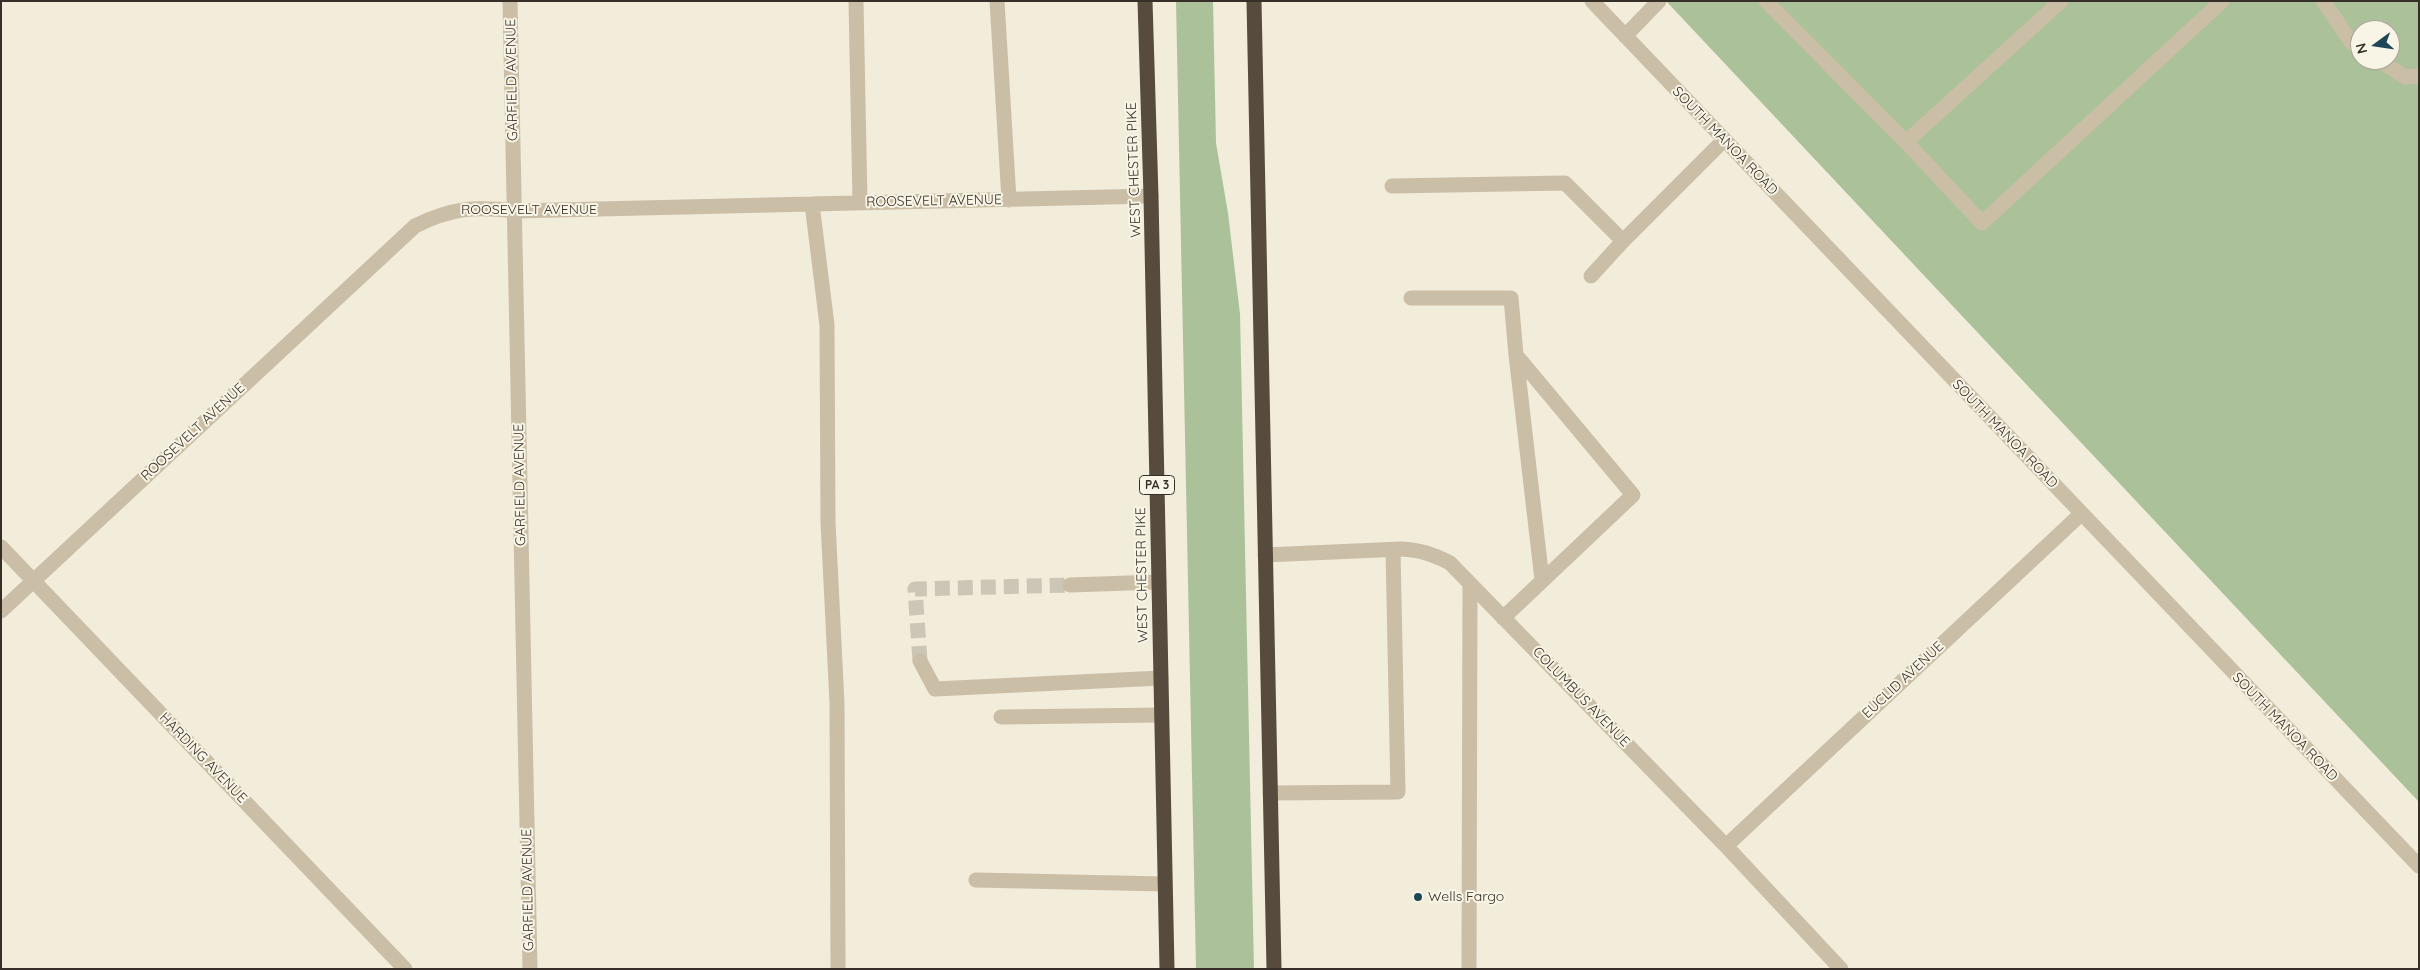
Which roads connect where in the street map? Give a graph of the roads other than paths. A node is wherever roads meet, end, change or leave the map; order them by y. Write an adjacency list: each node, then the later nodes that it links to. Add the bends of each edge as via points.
1 (510, 1): 23 (street, GARFIELD AVENUE)
2 (856, 1): 21 (street)
3 (997, 1): 20 (street)
4 (1145, 1): 19 (highway, WEST CHESTER PIKE / PA 3)
5 (1254, 1): 31 (highway)
6 (1592, 1): 12 (street, SOUTH MANOA ROAD)
7 (1659, 1): 12 (street)
8 (1766, 1): 17 (street)
9 (2061, 1): 17 (street)
10 (2222, 1): 17 (street, via 1982,223)
11 (2323, 1): 13 (street)
12 (1625, 36): 16 (street, SOUTH MANOA ROAD)
13 (2350, 40)
14 (2395, 70): 15 (street, via 2405,76)
15 (2419, 76)
16 (1724, 140): 24 (street); 28 (street, SOUTH MANOA ROAD)
17 (1906, 142)
18 (1392, 186): 24 (street, via 1565,183)
19 (1151, 196): 20 (street, ROOSEVELT AVENUE); 34 (highway, WEST CHESTER PIKE / PA 3)
20 (1009, 200): 21 (street, ROOSEVELT AVENUE)
21 (860, 203): 22 (street, ROOSEVELT AVENUE)
22 (812, 204): 23 (street, ROOSEVELT AVENUE); 50 (street, via 827,325 828,522 837,703)
23 (514, 211): 33 (street, ROOSEVELT AVENUE, via 453,210 415,226); 49 (street, GARFIELD AVENUE)
24 (1623, 241): 25 (street)
25 (1591, 276)
26 (1412, 298): 27 (street, via 1511,298)
27 (1516, 355): 32 (street); 32 (street, via 1633,495)
28 (2081, 514): 44 (street, EUCLID AVENUE); 45 (street, SOUTH MANOA ROAD)
29 (1, 547): 33 (street, HARDING AVENUE)
30 (1393, 550): 31 (street, COLUMBUS AVENUE); 35 (street, COLUMBUS AVENUE, via 1435,554 1450,563); 43 (street, via 1398,792)
31 (1265, 555): 43 (highway)
32 (1542, 580): 38 (street)
33 (33, 581): 37 (street, ROOSEVELT AVENUE); 48 (street, HARDING AVENUE)
34 (1159, 582): 36 (street); 40 (highway, WEST CHESTER PIKE / PA 3)
35 (1470, 584): 38 (street, COLUMBUS AVENUE); 53 (street)
36 (1070, 585)
37 (1, 611)
38 (1503, 618): 44 (street, COLUMBUS AVENUE)
39 (920, 661): 40 (street, via 935,689)
40 (1161, 678): 41 (highway, WEST CHESTER PIKE / PA 3)
41 (1161, 715): 42 (street); 47 (highway, WEST CHESTER PIKE / PA 3)
42 (1001, 717)
43 (1270, 793): 52 (highway)
44 (1726, 846): 54 (street, COLUMBUS AVENUE)
45 (2419, 866)
46 (976, 880): 47 (street)
47 (1165, 884): 51 (highway, WEST CHESTER PIKE / PA 3)
48 (405, 969)
49 (530, 969)
50 (838, 969)
51 (1166, 969)
52 (1274, 969)
53 (1469, 969)
54 (1841, 969)

